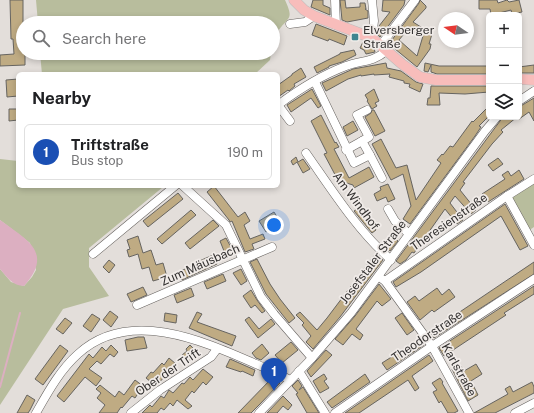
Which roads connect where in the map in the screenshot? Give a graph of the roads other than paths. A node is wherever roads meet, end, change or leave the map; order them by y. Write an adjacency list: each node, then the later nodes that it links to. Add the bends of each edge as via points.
1 (294, 0): 5 (main road)
2 (334, 0): 7 (street)
3 (372, 0): 8 (street)
4 (415, 0): 9 (street)
5 (314, 16): 6 (street, via 305,22); 7 (main road)
6 (290, 24)
7 (336, 25): 8 (main road)
8 (372, 38): 9 (main road)
9 (384, 48): 11 (main road, via 412,72 428,79); 13 (street, via 377,59 345,67)
10 (522, 79): 12 (main road)
11 (486, 80)
12 (534, 80)
13 (316, 82): 16 (street); 22 (street)
14 (534, 91): 15 (street)
15 (522, 99)
16 (280, 104)
17 (280, 108): 20 (street)
18 (367, 110): 21 (street, via 357,115 369,137)
19 (494, 120): 31 (street, Josefstaler Straße)
20 (290, 121)
21 (362, 141): 22 (street); 24 (street)
22 (346, 150): 24 (street, via 354,163)
23 (306, 153): 36 (street, Am Windhof, via 345,208)
24 (370, 155): 25 (street)
25 (382, 178)
26 (534, 178): 29 (street, Theresienstraße)
27 (173, 188): 34 (street)
28 (185, 188): 35 (street, via 226,225)
29 (507, 196): 32 (street); 37 (street, Theresienstraße)
30 (388, 209): 31 (street, via 395,221)
31 (409, 234): 36 (street, Josefstaler Straße)
32 (534, 245)
33 (272, 247): 35 (street, Zum Mäusbach)
34 (93, 254)
35 (242, 259): 39 (street, Zum Mäusbach); 42 (street, via 261,297)
36 (391, 260): 37 (street, Josefstaler Straße)
37 (381, 279): 40 (street, Karlstraße); 42 (street, Josefstaler Straße)
38 (534, 279): 40 (street, Theodorstraße)
39 (137, 305)
40 (432, 346): 50 (street, Theodorstraße); 51 (street, Karlstraße)
41 (217, 349): 44 (street); 46 (street, via 184,336 155,331 120,333 103,338 78,354 62,372); 47 (street, Ober der Trift, via 211,357 160,390)
42 (312, 358): 43 (street, Josefstaler Straße)
43 (299, 371): 44 (street, Josefstaler Straße); 49 (street)
44 (290, 380): 48 (street, Josefstaler Straße)
45 (534, 403): 52 (street)
46 (36, 413)
47 (131, 413)
48 (259, 413)
49 (324, 413)
50 (335, 413)
51 (468, 413)
52 (515, 413)

